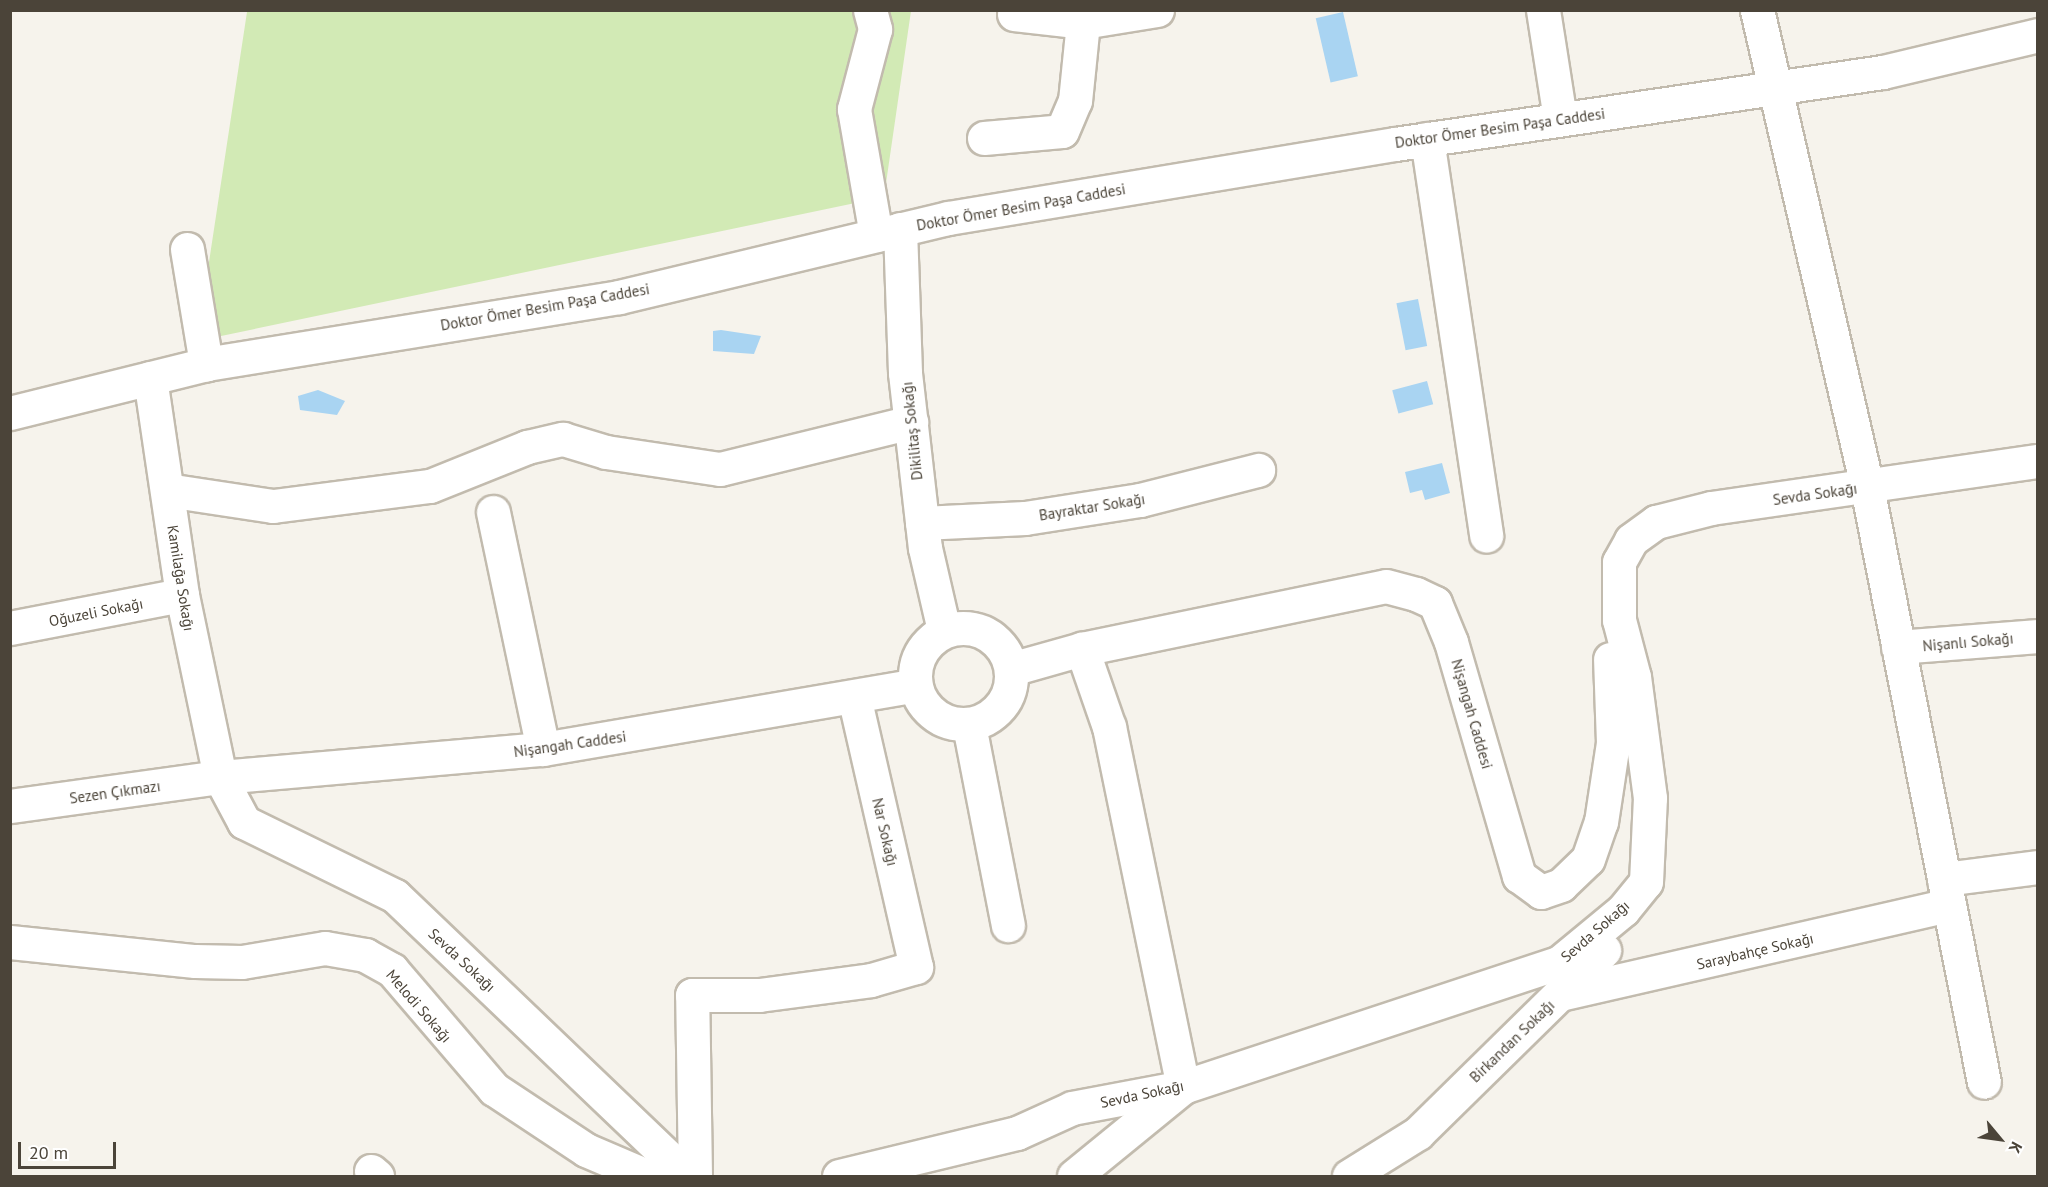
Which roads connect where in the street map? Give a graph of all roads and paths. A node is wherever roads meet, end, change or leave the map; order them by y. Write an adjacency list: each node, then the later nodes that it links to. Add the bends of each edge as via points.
1 (1157, 10): 5 (street)
2 (1543, 10): 9 (street)
3 (1757, 10): 8 (street)
4 (1014, 14): 5 (street)
5 (1081, 16): 10 (street, via 1075,101 1062,131)
6 (876, 17): 12 (street, Dikilitaş Sokağı, via 854,109)
7 (2037, 35): 8 (street, Doktor Ömer Besim Paşa Caddesi, via 1883,72)
8 (1773, 88): 9 (street, Doktor Ömer Besim Paşa Caddesi); 20 (street)
9 (1560, 119): 11 (street, Doktor Ömer Besim Paşa Caddesi)
10 (984, 138)
11 (1427, 139): 12 (street, Doktor Ömer Besim Paşa Caddesi); 24 (street)
12 (888, 232): 14 (street, Doktor Ömer Besim Paşa Caddesi, via 619,297); 17 (street, Dikilitaş Sokağı)
13 (187, 249): 14 (street)
14 (206, 364): 15 (street, Doktor Ömer Besim Paşa Caddesi)
15 (150, 378): 16 (street, Doktor Ömer Besim Paşa Caddesi); 21 (street, Kamilaḡa Sokaḡı)
16 (10, 413)
17 (911, 422): 21 (street, via 720,468 606,452 563,439 527,447 430,486 284,505); 23 (street, Dikilitaş Sokağı)
18 (2037, 461): 20 (street, Sevda Sokaḡı)
19 (1258, 470): 23 (street, Bayraktar Sokağı, via 1140,500 1025,518)
20 (1867, 487): 25 (street, Sevda Sokaḡı, via 1711,508 1656,522 1631,540); 30 (street)
21 (167, 490): 26 (street, Kamilaḡa Sokaḡı)
22 (493, 512): 36 (street)
23 (922, 523): 28 (street, Dikilitaş Sokağı)
24 (1486, 536)
25 (1619, 566): 31 (street, Nişangah Caddesi, via 1610,581 1607,613 1613,743 1601,822 1588,859 1561,885 1541,892 1519,876 1436,603 1386,586); 40 (street, Sevda Sokaḡı, via 1619,620 1634,677 1650,798)
26 (182, 595): 27 (street, Oğuzeli Sokağı); 37 (street, Kamilaḡa Sokaḡı)
27 (10, 628)
28 (944, 630): 32 (street, via 980,630 998,642); 33 (street, via 917,659)
29 (2037, 636): 30 (street, Nişanlı Sokağı)
30 (1898, 647): 41 (street)
31 (1082, 649): 32 (street, Nişangah Caddesi); 46 (street, via 1110,727)
32 (1011, 669): 35 (street, via 1001,706)
33 (916, 686): 34 (street, Nişangah Caddesi); 35 (street, via 930,713 952,724)
34 (854, 697): 36 (street, Nişangah Caddesi); 49 (street, Nar Sokağı, via 916,967 871,980 759,995 692,995)
35 (969, 725): 42 (street)
36 (543, 749): 37 (street, Nişangah Caddesi)
37 (219, 777): 38 (street, Sezen Çıkmazı); 48 (street, Sevda Sokaḡı, via 244,822 395,896)
38 (10, 806)
39 (2037, 867): 41 (street, Saraybahçe Sokağı)
40 (1646, 882): 44 (street, Birkandan Sokağı, via 1635,919); 46 (street, Sevda Sokaḡı, via 1623,910 1560,962)
41 (1946, 892): 44 (street, Saraybahçe Sokağı); 45 (street)
42 (1008, 925)
43 (10, 942): 47 (street, Melodi Sokağı, via 195,961 242,962 325,948 365,955 392,970 494,1089 586,1150)
44 (1560, 994): 52 (street, Birkandan Sokağı, via 1418,1132)
45 (1984, 1082)
46 (1183, 1087): 50 (street, Sevda Sokaḡı, via 1072,1108 1017,1133); 51 (street)
47 (646, 1176)
48 (688, 1176)
49 (694, 1176)
50 (840, 1176)
51 (1074, 1176)
52 (1349, 1176)

